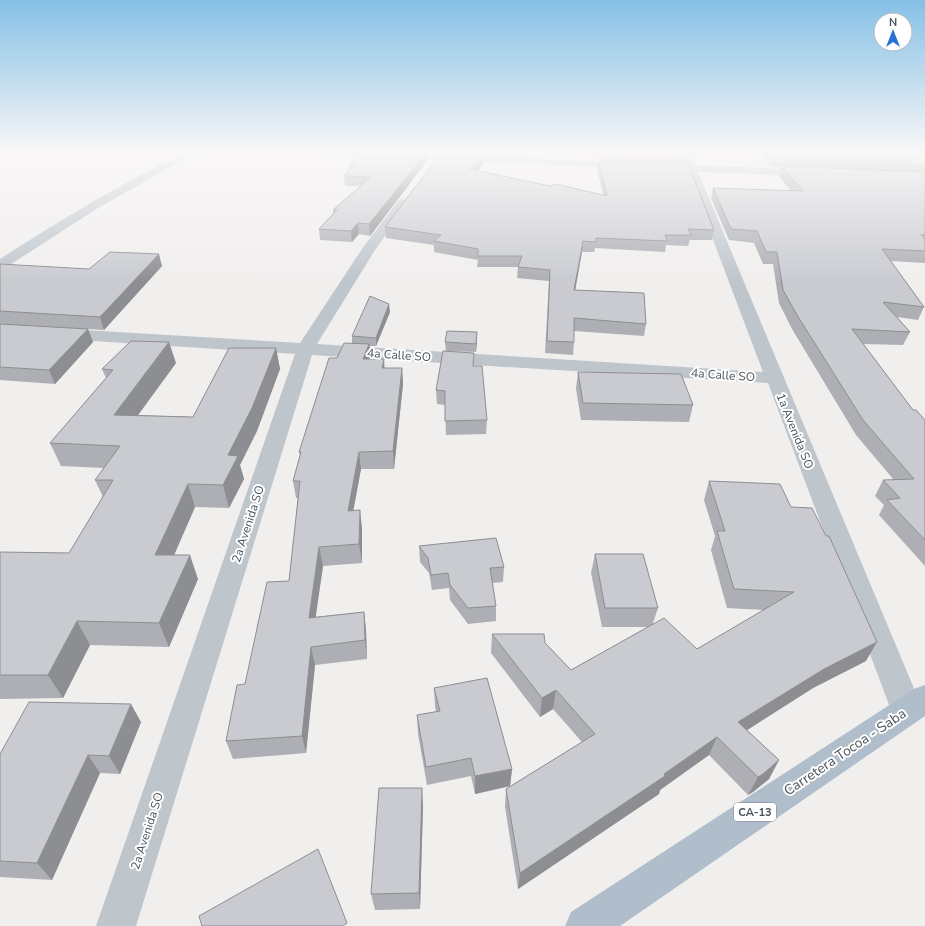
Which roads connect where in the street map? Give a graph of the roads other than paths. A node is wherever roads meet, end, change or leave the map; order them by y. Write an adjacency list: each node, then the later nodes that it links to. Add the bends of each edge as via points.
1 (109, 195): 4 (street)
2 (409, 195): 6 (street, 2a Avenida SO, via 369,248)
3 (702, 195): 7 (street, 1a Avenida SO)
4 (0, 265)
5 (0, 330): 6 (street, 4a Calle SO)
6 (305, 349): 7 (street, 4a Calle SO); 9 (street, 2a Avenida SO)
7 (775, 378): 8 (street, 1a Avenida SO)
8 (916, 704): 10 (main road, Carretera Tocoa - Saba / CA-13)
9 (116, 926)
10 (585, 926)

